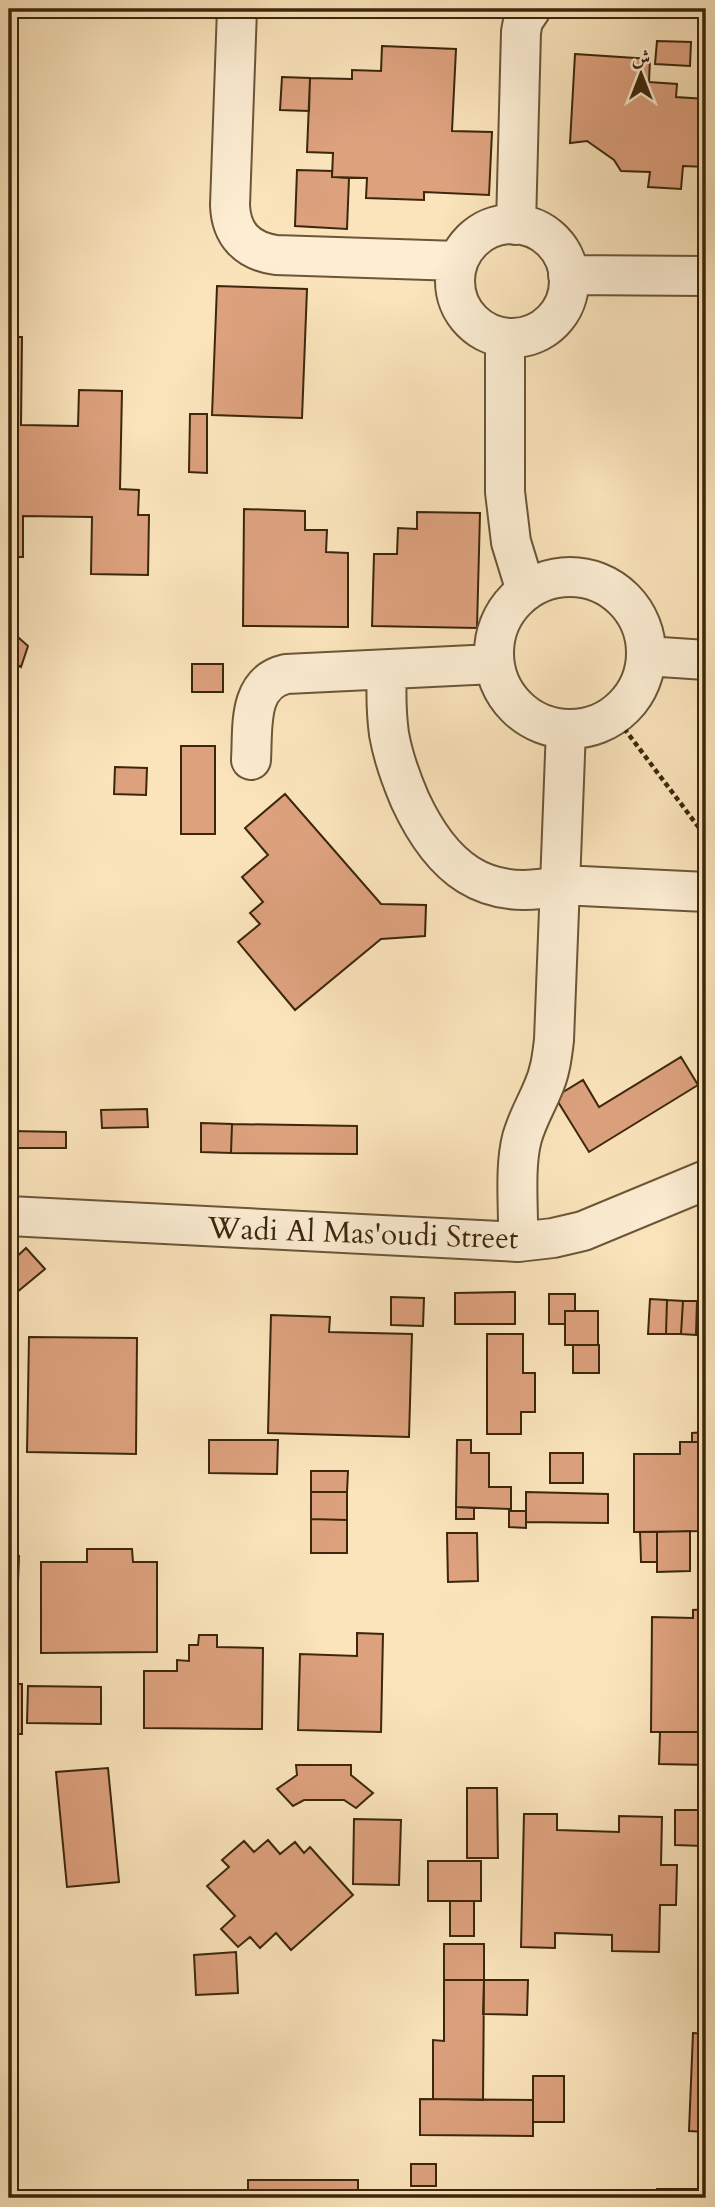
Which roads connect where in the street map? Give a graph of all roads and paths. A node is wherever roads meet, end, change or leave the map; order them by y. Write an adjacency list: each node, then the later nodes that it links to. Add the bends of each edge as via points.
1 (237, 9): 4 (street, via 230,217 240,239 251,248 276,255)
2 (531, 9): 3 (street, via 521,32)
3 (516, 225): 4 (street, via 501,225 475,237); 5 (street, via 549,238 561,252)
4 (458, 261): 7 (street, via 455,287 463,311 474,324)
5 (568, 275): 6 (street); 7 (street, via 564,304 555,319 523,337)
6 (706, 276)
7 (505, 338): 8 (street, via 506,505 511,542)
8 (526, 591): 9 (street, via 566,577 606,587 636,616); 11 (street, via 500,623)
9 (646, 656): 10 (street); 13 (street, via 637,690)
10 (706, 660)
11 (494, 664): 12 (street); 14 (street, via 511,702 546,726)
12 (387, 670): 15 (street, via 276,676 256,699); 17 (street, via 389,734 396,762 416,813 443,855 460,870 498,888 519,891)
13 (614, 715): 14 (street, via 592,726); 16 (path)
14 (566, 729): 17 (street)
15 (251, 760)
16 (706, 836)
17 (561, 885): 18 (street); 21 (street, via 554,1040 544,1086 521,1142)
18 (706, 892)
19 (706, 1180): 21 (street, Wadi Al Mas'oudi Street, via 583,1231)
20 (9, 1216): 21 (street, Wadi Al Mas'oudi Street)
21 (519, 1242)

